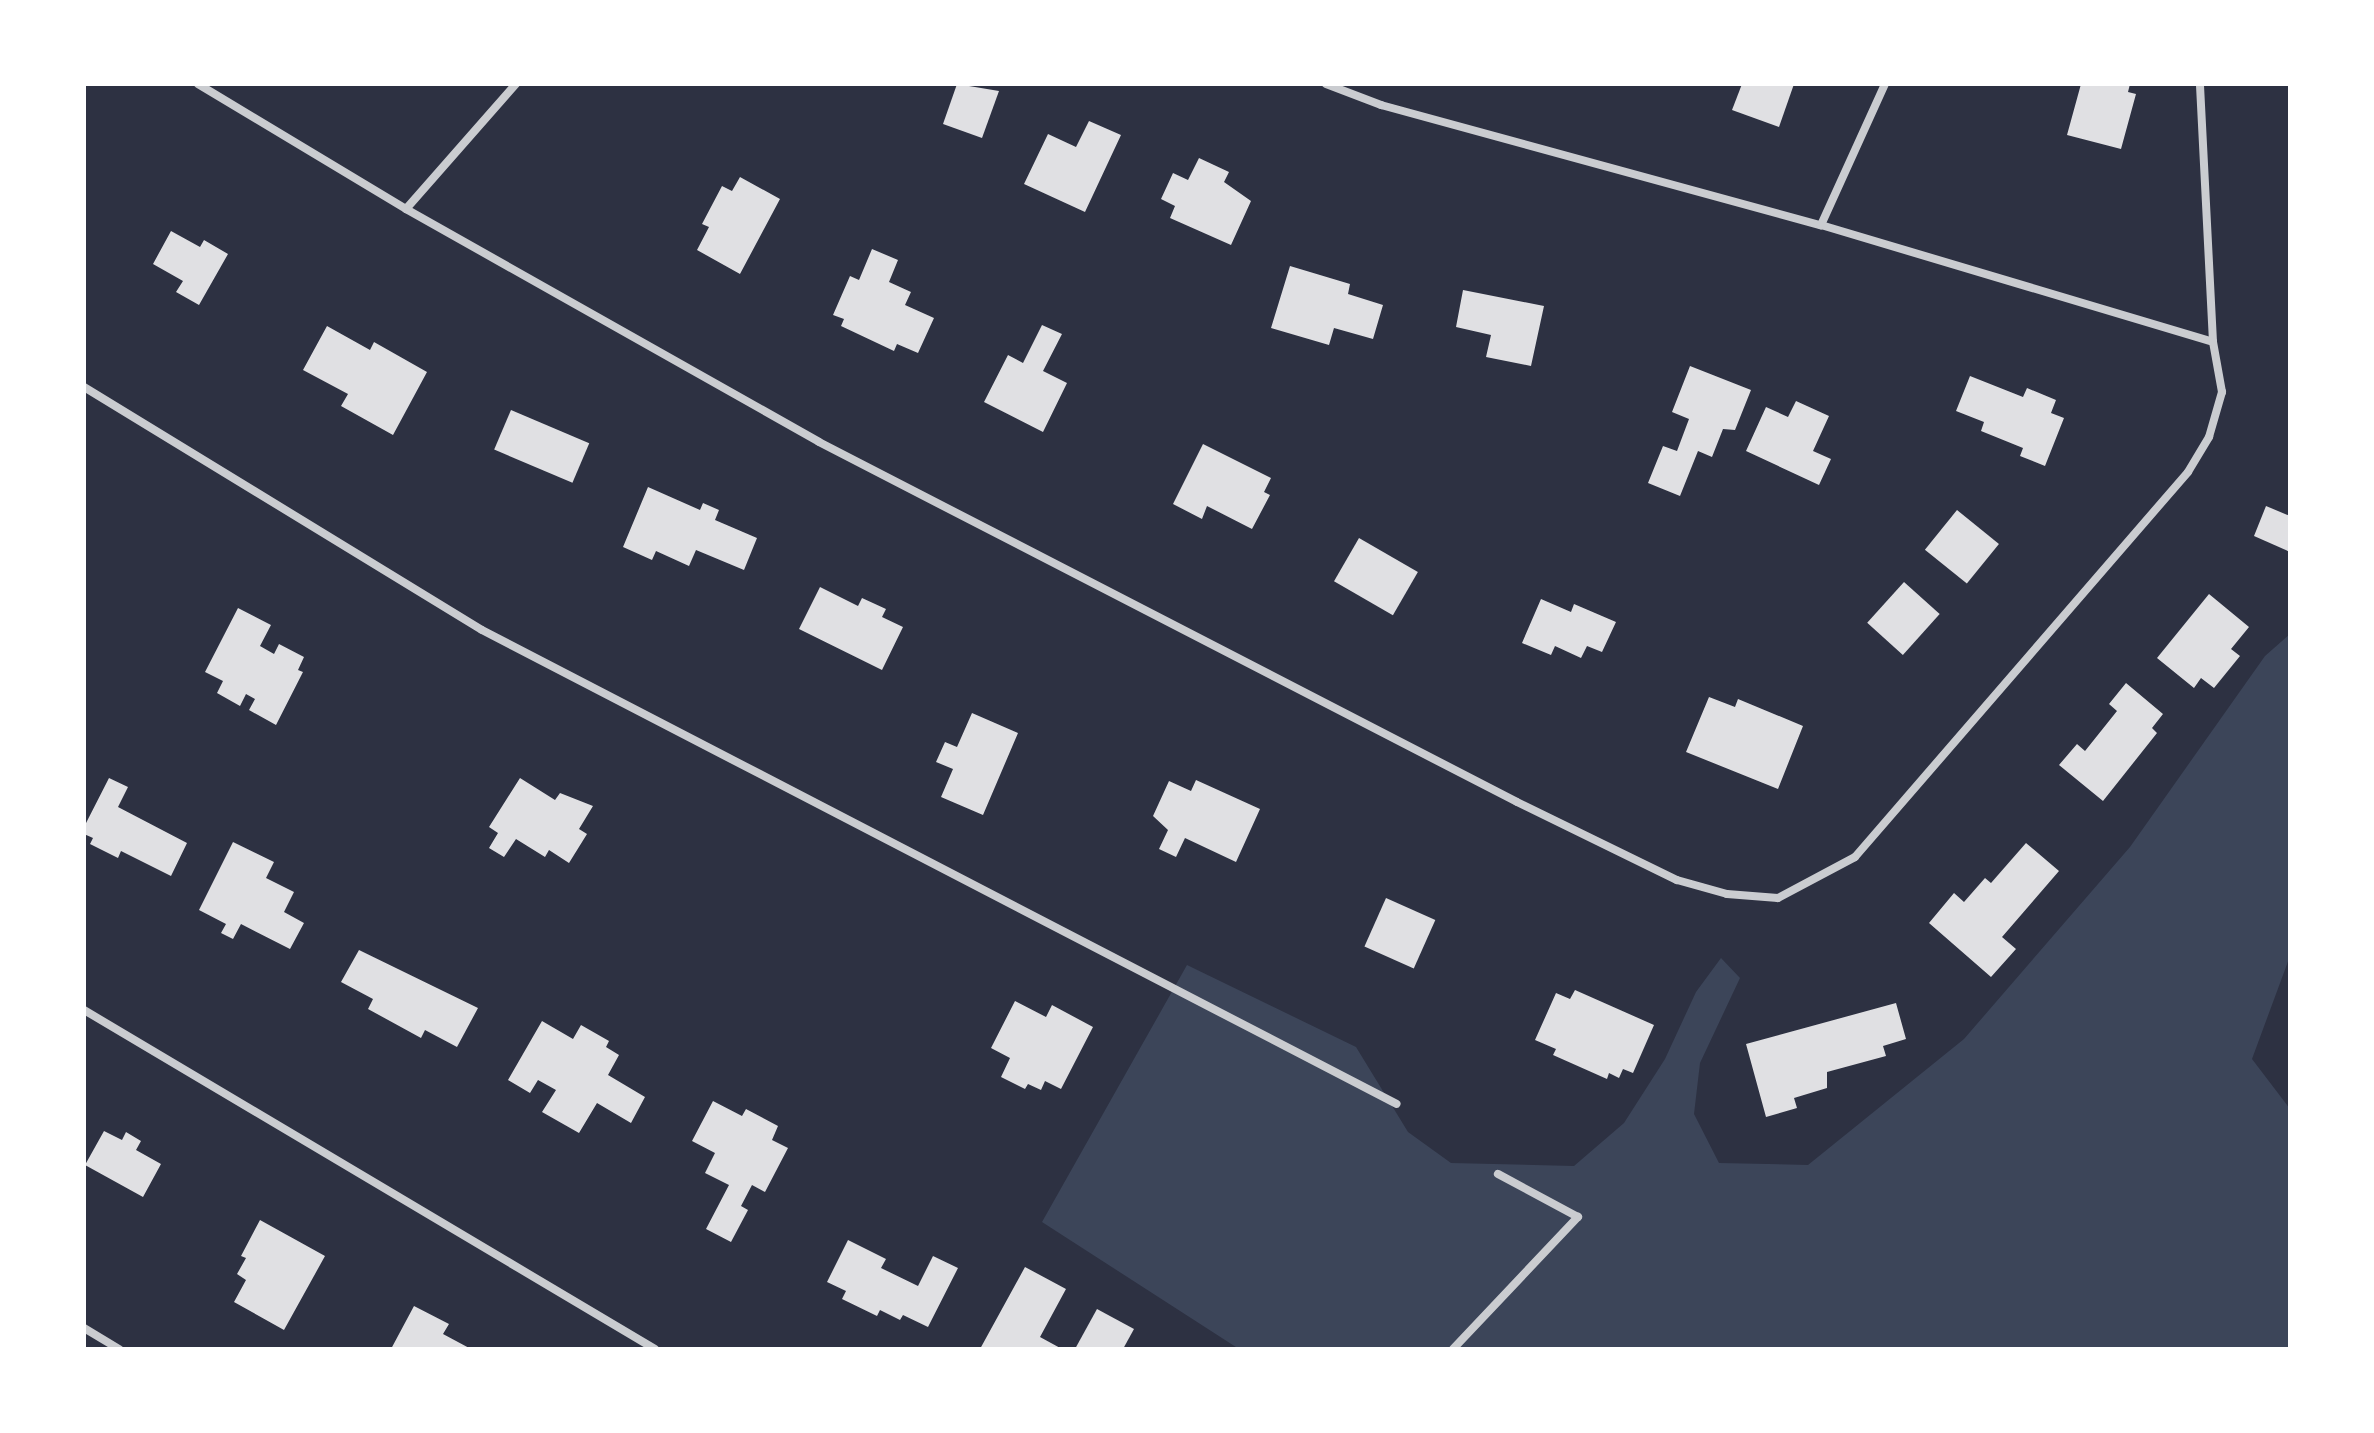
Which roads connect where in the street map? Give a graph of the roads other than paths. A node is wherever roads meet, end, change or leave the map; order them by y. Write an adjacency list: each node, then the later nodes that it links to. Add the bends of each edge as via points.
1 (198, 84): 6 (street)
2 (516, 84): 6 (street)
3 (1326, 84): 7 (street, via 1381,105)
4 (1885, 84): 7 (street)
5 (2200, 84): 8 (street)
6 (406, 209): 8 (street, via 819,442 1517,802 1677,880 1727,894 1778,898 1855,857 2188,472 2209,437 2222,392)
7 (1821, 225): 8 (street)
8 (2213, 342)
9 (84, 387): 11 (street, via 482,630)
10 (84, 1010): 15 (street)
11 (1397, 1104)
12 (1498, 1174): 16 (street, via 1578,1217)
13 (84, 1328): 14 (street)
14 (119, 1349)
15 (655, 1349)
16 (1453, 1349)

